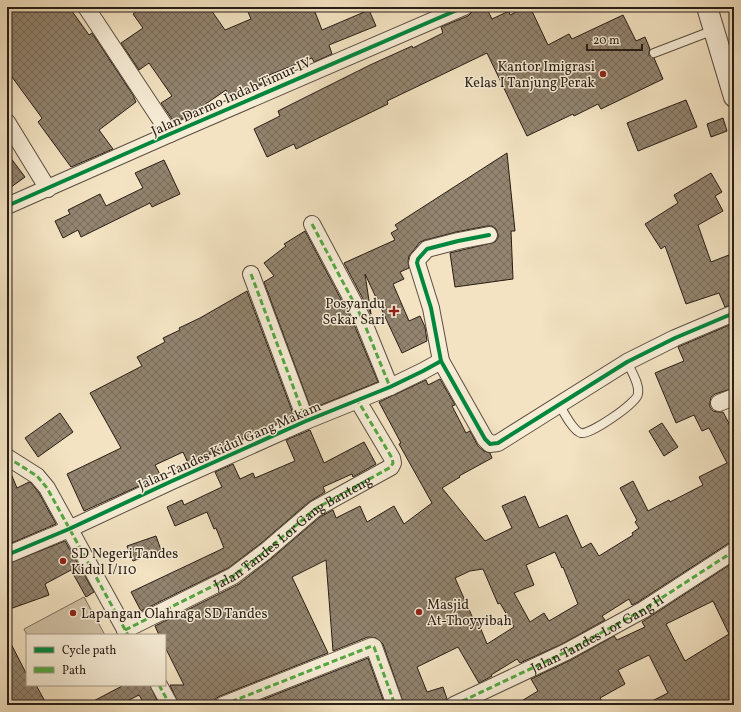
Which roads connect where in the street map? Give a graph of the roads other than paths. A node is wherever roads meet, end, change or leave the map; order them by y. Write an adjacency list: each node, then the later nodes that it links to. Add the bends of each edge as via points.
1 (86, 7): 8 (street)
2 (464, 7): 8 (street, Jalan Darmo Indah Timur IV)
3 (708, 7): 4 (street)
4 (714, 30): 5 (lane); 6 (street)
5 (654, 53)
6 (734, 97)
7 (7, 122): 9 (street)
8 (170, 134): 9 (street, Jalan Darmo Indah Timur IV)
9 (48, 189): 10 (street, Jalan Darmo Indah Timur IV)
10 (7, 206)
11 (312, 224): 17 (street, via 362,318)
12 (489, 235): 15 (street, via 427,249 418,259 417,266 428,298)
13 (251, 274): 22 (street)
14 (734, 313): 16 (street)
15 (441, 361): 17 (street, Jalan Tandes Kidul Gang Makam); 21 (street, via 485,440 490,444 498,443)
16 (627, 362): 21 (street); 21 (lane, via 639,390 638,396 611,418 582,433 574,428)
17 (390, 387): 19 (street, Jalan Tandes Kidul Gang Makam)
18 (734, 397): 20 (street)
19 (358, 401): 22 (street, Jalan Tandes Kidul Gang Makam); 27 (street, Jalan Tandes Lor Gang Banteng, via 392,458 391,467 315,509 238,573)
20 (719, 403)
21 (559, 404)
22 (306, 421): 24 (street, Jalan Tandes Kidul Gang Makam)
23 (7, 457): 24 (street, via 42,481)
24 (69, 529): 26 (street, Jalan Tandes Kidul Gang Makam); 27 (street)
25 (734, 552): 32 (street, Jalan Tandes Lor Gang II, via 636,614 566,652)
26 (7, 555)
27 (126, 633)
28 (160, 686): 29 (street)
29 (170, 705)
30 (223, 705): 31 (street, via 370,646 374,647)
31 (395, 705)
32 (454, 705)

